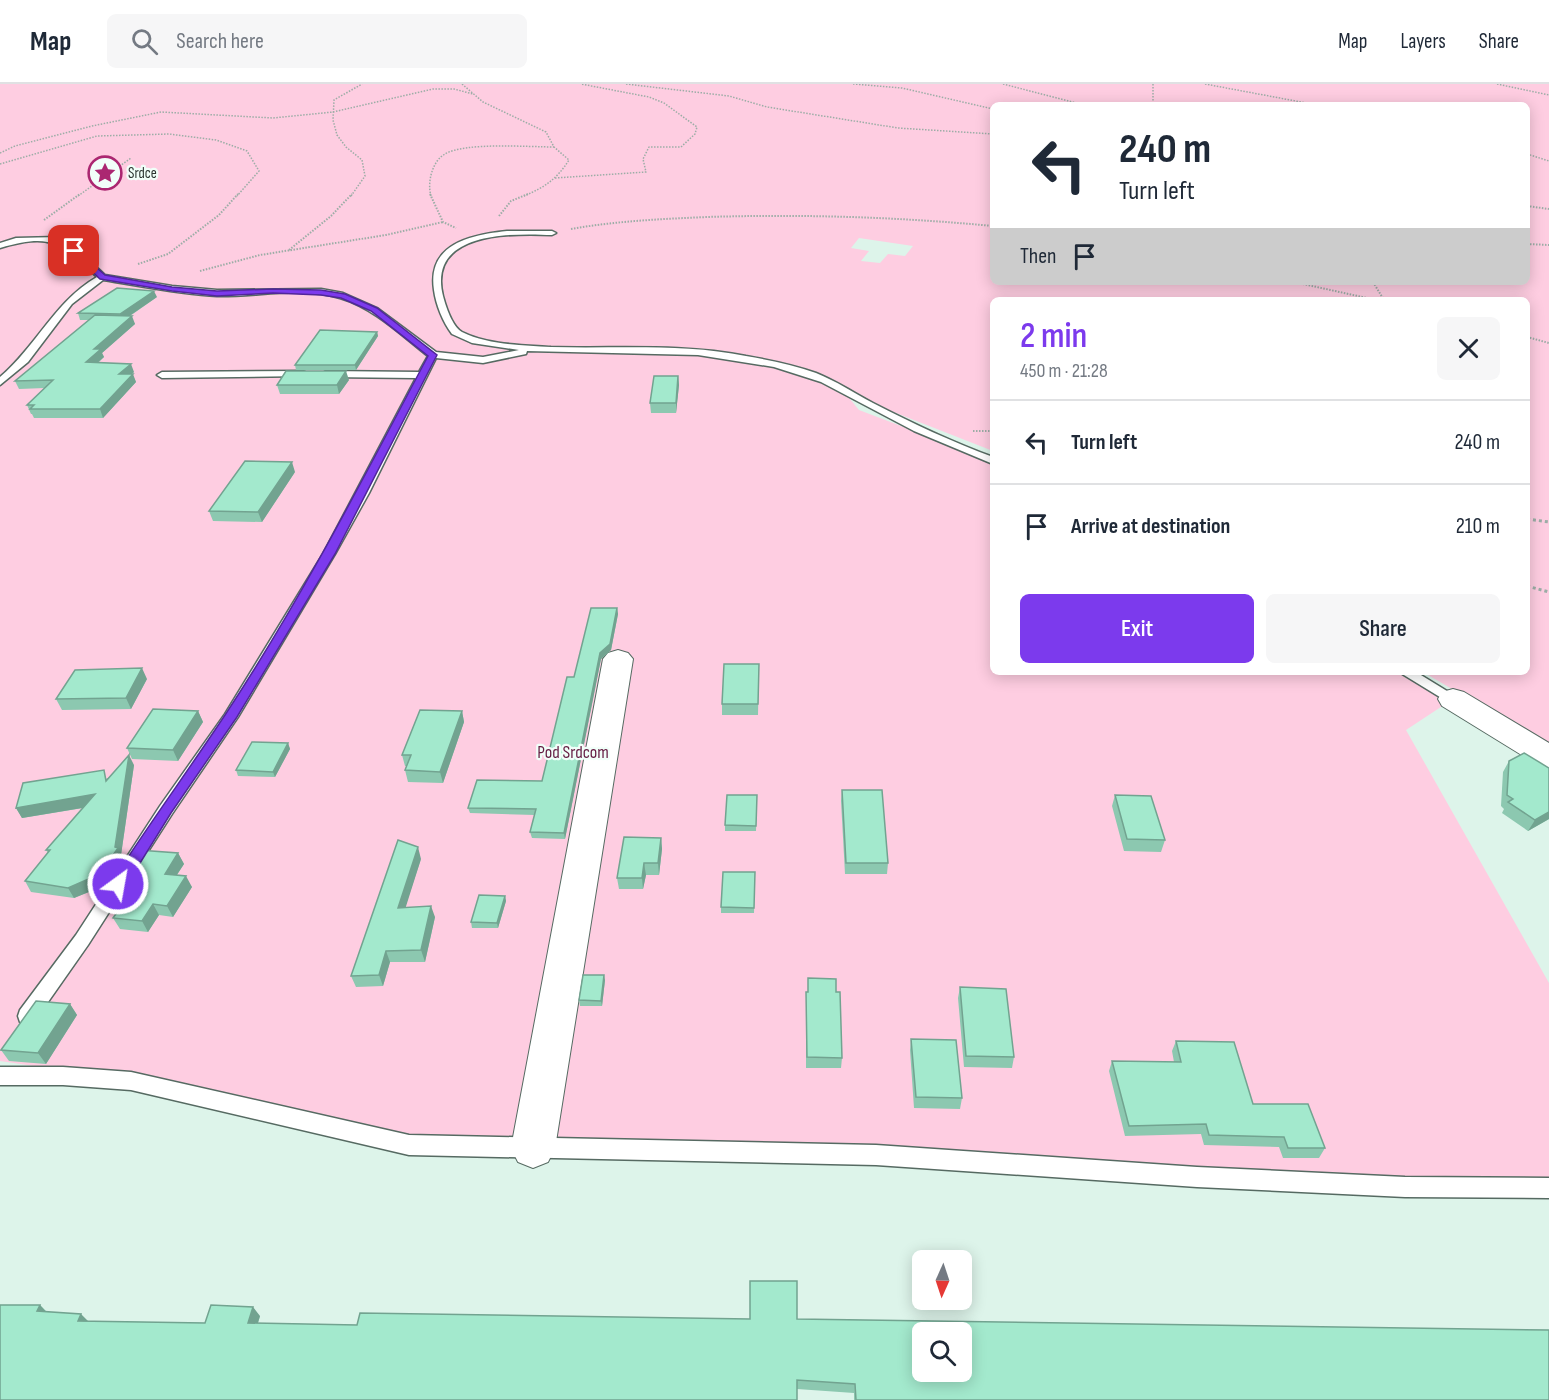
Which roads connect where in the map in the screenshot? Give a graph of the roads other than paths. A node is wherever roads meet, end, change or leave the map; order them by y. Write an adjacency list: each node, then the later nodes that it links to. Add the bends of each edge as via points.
1 (552, 233): 4 (lane, via 503,233 475,239 454,248 438,264 436,274 438,295 454,331 486,344)
2 (0, 246): 3 (lane, via 16,240 56,238)
3 (102, 277): 5 (lane, via 217,294 273,291 343,296 374,310); 8 (lane, via 78,292 26,359)
4 (541, 349): 5 (lane, via 483,360); 9 (lane, via 737,355 816,376)
5 (433, 355): 7 (lane)
6 (162, 375): 7 (lane)
7 (422, 375): 14 (lane, via 329,554 231,717)
8 (0, 382)
9 (990, 460)
10 (618, 658): 16 (street)
11 (1411, 675): 12 (lane)
12 (1453, 699): 13 (street)
13 (1549, 757)
14 (21, 1026)
15 (0, 1076): 16 (lane, via 131,1081 409,1145)
16 (533, 1148): 17 (lane, via 876,1155 1220,1178 1405,1187)
17 (1549, 1188)

